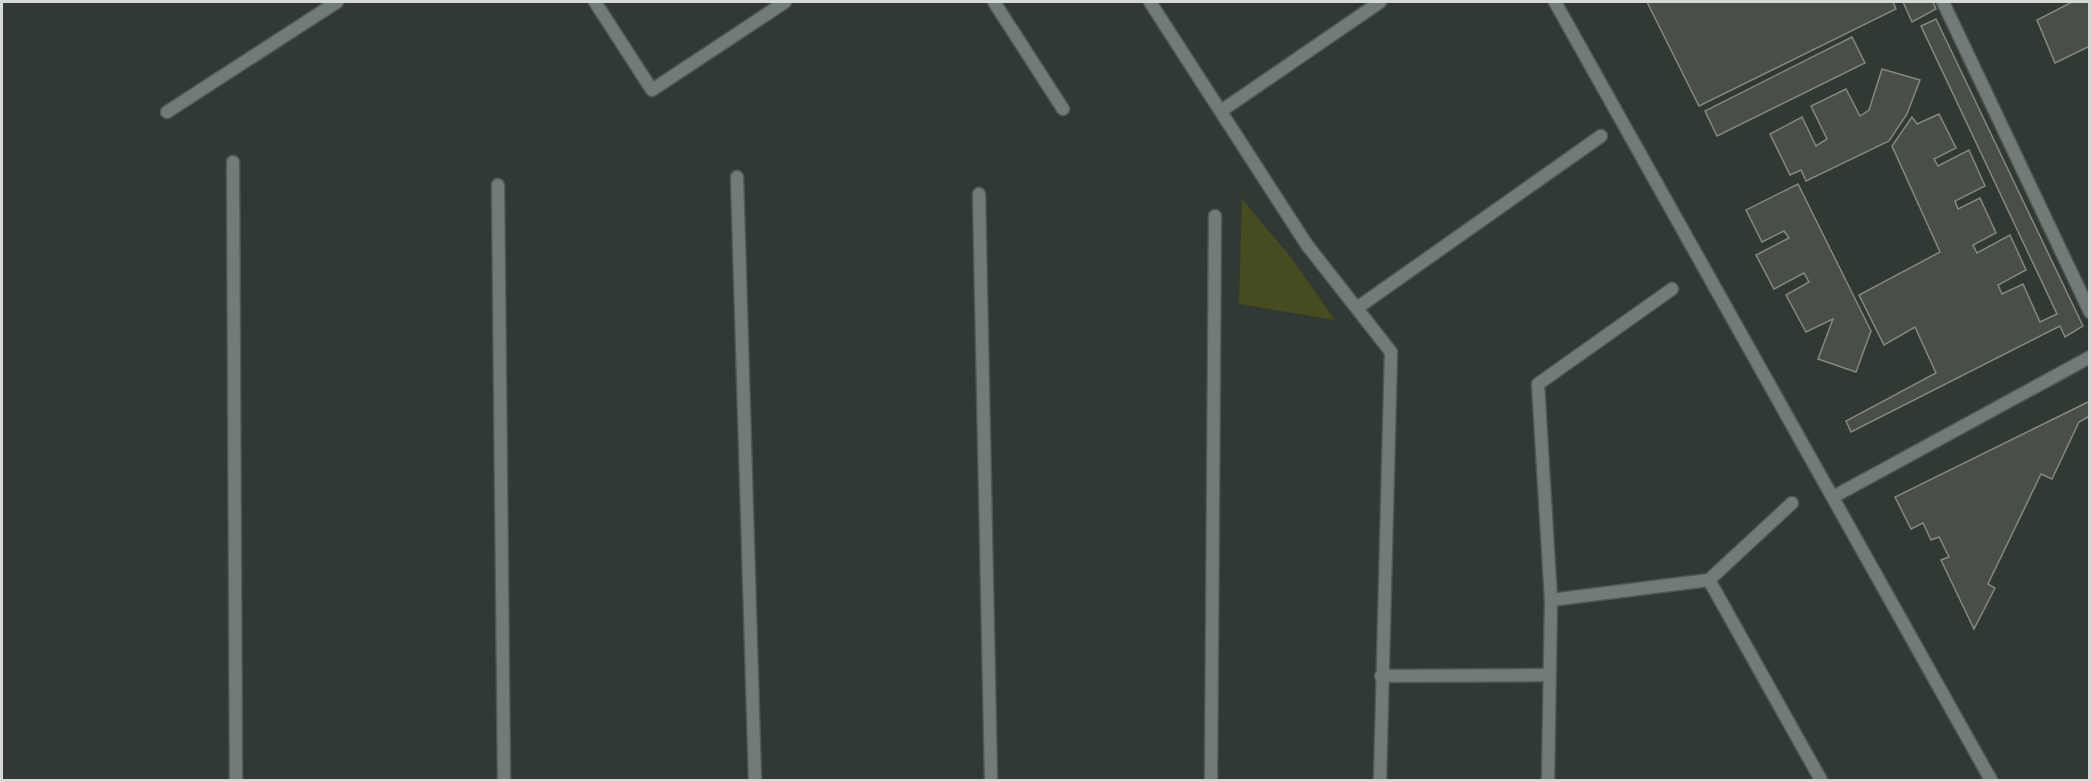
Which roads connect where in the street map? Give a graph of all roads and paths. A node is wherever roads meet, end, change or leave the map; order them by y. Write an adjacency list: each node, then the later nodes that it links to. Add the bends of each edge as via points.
1 (337, 2): 11 (street)
2 (595, 2): 3 (street, via 652,90)
3 (785, 2)
4 (994, 2): 9 (street)
5 (1150, 2): 10 (street)
6 (1380, 2): 10 (street)
7 (1555, 2): 22 (street)
8 (1943, 2): 20 (street)
9 (1063, 109)
10 (1221, 111): 19 (street, via 1307,245)
11 (167, 112)
12 (1601, 136): 19 (street)
13 (234, 162): 28 (street)
14 (737, 177): 30 (street)
15 (498, 185): 29 (street)
16 (979, 194): 31 (street)
17 (1215, 216): 32 (street)
18 (1672, 289): 25 (street, via 1538,384)
19 (1357, 308): 26 (street, via 1391,352)
20 (2090, 312)
21 (2090, 357): 22 (street)
22 (1833, 497): 36 (street)
23 (1791, 503): 24 (street)
24 (1709, 580): 25 (street); 35 (street)
25 (1551, 600): 27 (street)
26 (1381, 675): 27 (street); 33 (street)
27 (1549, 675): 34 (street)
28 (236, 780)
29 (504, 780)
30 (755, 780)
31 (991, 780)
32 (1211, 780)
33 (1380, 780)
34 (1548, 780)
35 (1821, 780)
36 (1992, 780)

